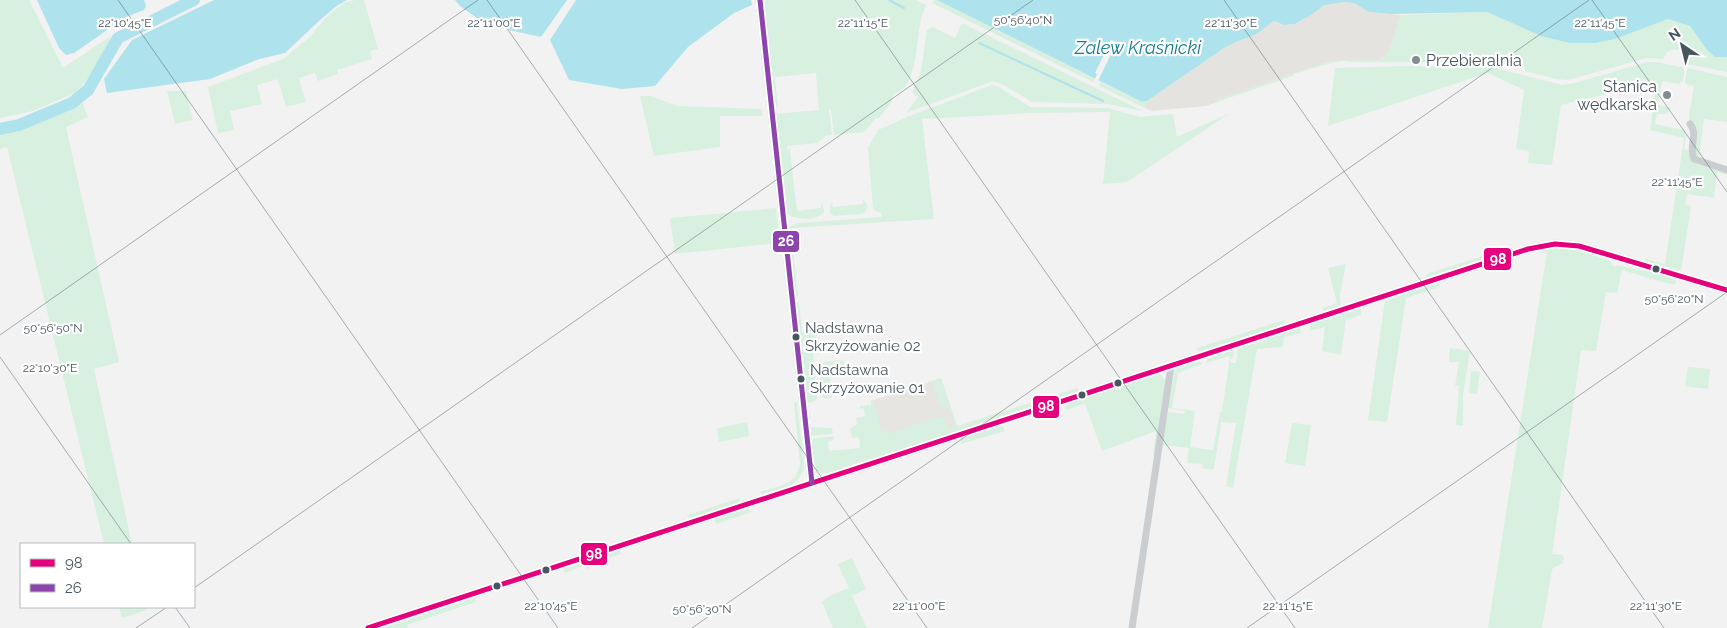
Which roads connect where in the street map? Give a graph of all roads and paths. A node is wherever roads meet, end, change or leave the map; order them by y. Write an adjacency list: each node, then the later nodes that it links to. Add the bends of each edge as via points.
1 (760, 0): 6 (street)
2 (1690, 124): 3 (street, via 1694,132 1692,158)
3 (1727, 170)
4 (1727, 290): 5 (street, via 1574,245 1539,246)
5 (1171, 366): 6 (street); 8 (street)
6 (812, 483): 7 (street)
7 (368, 628)
8 (1132, 628)

